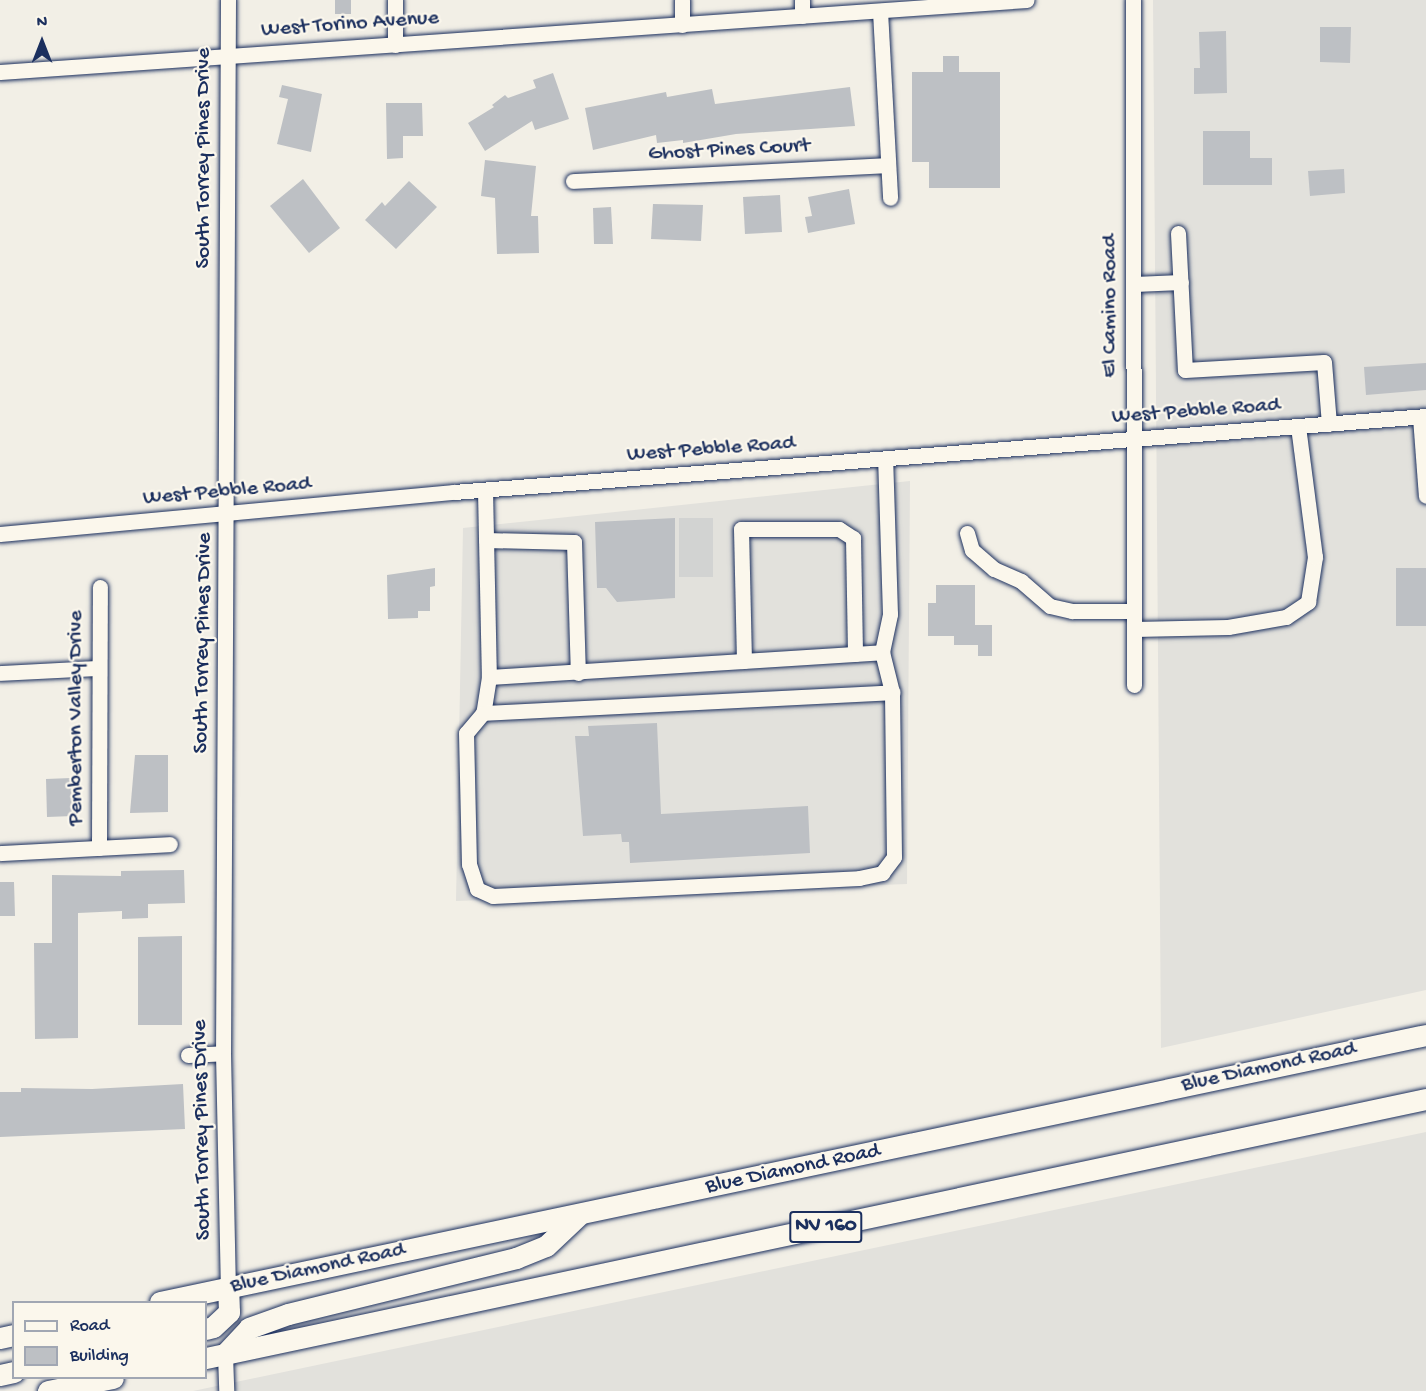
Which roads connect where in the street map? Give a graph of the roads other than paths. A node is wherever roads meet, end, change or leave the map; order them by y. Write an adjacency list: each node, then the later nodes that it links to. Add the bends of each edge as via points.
1 (228, 0): 11 (street, South Torrey Pines Drive)
2 (395, 0): 10 (street)
3 (682, 0): 9 (street)
4 (802, 0): 8 (street)
5 (1026, 0): 7 (street, West Torino Avenue)
6 (1133, 0): 18 (street, El Camino Road)
7 (880, 10): 8 (street, West Torino Avenue); 13 (street)
8 (802, 16): 9 (street, West Torino Avenue)
9 (682, 25): 10 (street, West Torino Avenue)
10 (395, 45): 11 (street, West Torino Avenue)
11 (227, 55): 12 (street, West Torino Avenue); 26 (street, South Torrey Pines Drive)
12 (0, 72)
13 (887, 165): 14 (street, Ghost Pines Court); 15 (street)
14 (573, 182)
15 (890, 198)
16 (1179, 233): 17 (street)
17 (1181, 282): 18 (street); 20 (street, via 1185,370 1324,362)
18 (1134, 284): 22 (street, El Camino Road)
19 (1423, 416): 20 (street, West Pebble Road); 25 (street)
20 (1329, 424): 21 (street, West Pebble Road)
21 (1298, 426): 22 (street, West Pebble Road); 32 (street, via 1316,557 1308,602 1286,617 1228,627)
22 (1134, 439): 23 (street, West Pebble Road); 31 (street, El Camino Road)
23 (885, 459): 24 (street, West Pebble Road); 33 (street, via 890,614)
24 (485, 490): 26 (street, West Pebble Road); 29 (street)
25 (1426, 496)
26 (228, 516): 28 (street, West Pebble Road); 47 (street, South Torrey Pines Drive)
27 (967, 533): 31 (street, via 972,550 994,569 1021,581 1050,606 1072,611)
28 (0, 534)
29 (486, 540): 38 (street, via 574,542); 39 (street)
30 (100, 587): 36 (street, Pemberton Valley Drive)
31 (1134, 611): 32 (street, El Camino Road)
32 (1134, 629): 40 (street, El Camino Road)
33 (882, 652): 34 (street); 41 (street)
34 (855, 654): 35 (street); 35 (street, via 853,538 839,529 741,530)
35 (744, 660): 38 (street)
36 (99, 668): 37 (street); 44 (street, Pemberton Valley Drive)
37 (0, 673)
38 (578, 673): 39 (street)
39 (489, 677): 42 (street)
40 (1134, 685)
41 (892, 692): 42 (street); 42 (street, via 894,857 882,873 859,878 493,896 477,889 469,864 466,733)
42 (483, 713)
43 (170, 844): 44 (street)
44 (99, 848): 45 (street)
45 (0, 853)
46 (1426, 1035): 50 (highway, Blue Diamond Road)
47 (224, 1053): 48 (street); 51 (street, South Torrey Pines Drive)
48 (188, 1055)
49 (1426, 1099): 54 (highway, NV 160)
50 (579, 1215): 51 (highway, Blue Diamond Road); 54 (highway, via 546,1246 516,1258 288,1314 249,1328)
51 (228, 1287): 52 (highway, Blue Diamond Road); 53 (highway, via 229,1312)
52 (165, 1301)
53 (207, 1329)
54 (215, 1356): 57 (street)
55 (104, 1379): 56 (highway)
56 (48, 1391)
57 (226, 1391)

